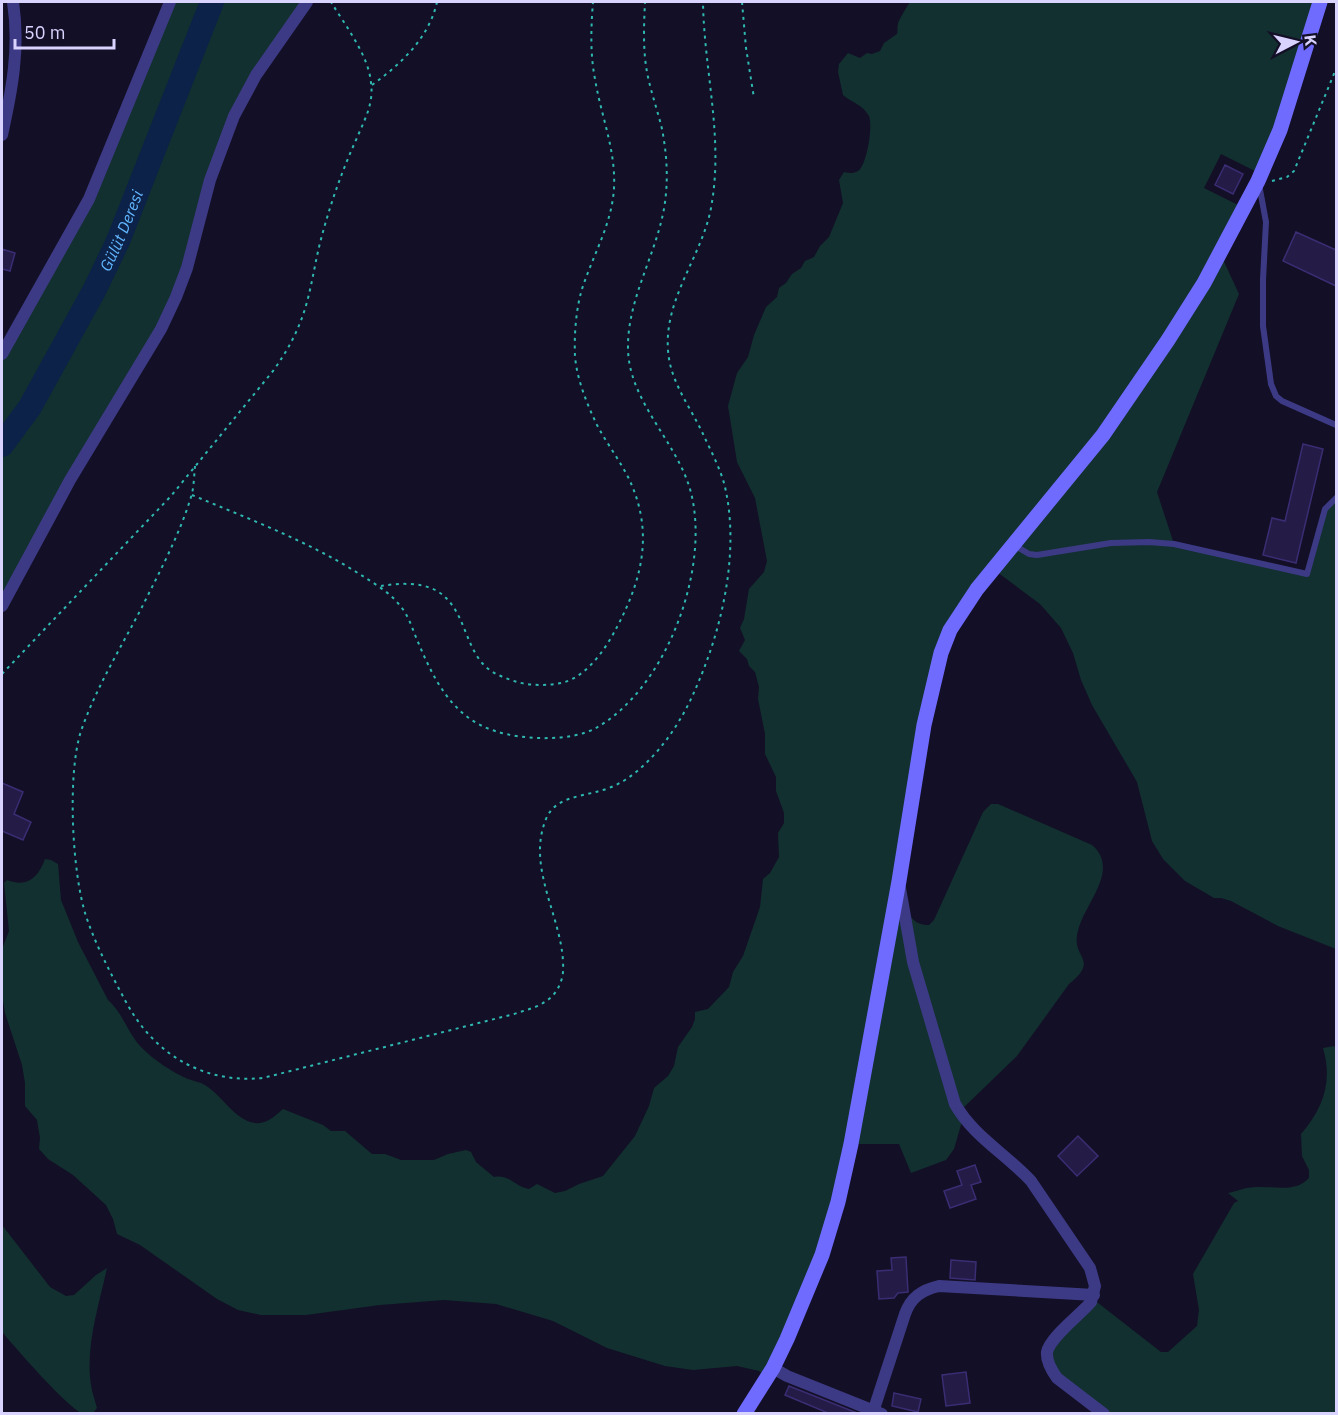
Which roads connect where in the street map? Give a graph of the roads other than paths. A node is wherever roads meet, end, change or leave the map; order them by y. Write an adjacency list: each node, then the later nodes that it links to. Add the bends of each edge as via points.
1 (13, 2): 5 (street, via 17,48)
2 (170, 2): 7 (street, via 89,198)
3 (307, 2): 11 (street, via 256,75 234,116 210,180 187,268 160,329 70,480)
4 (1320, 2): 6 (street, via 1280,130)
5 (2, 135)
6 (1258, 181): 8 (lane, via 1266,222 1263,326 1271,384 1282,401); 10 (street, via 1204,283 1168,340 1103,435)
7 (2, 354)
8 (1336, 425)
9 (1336, 498): 10 (lane, via 1325,509 1307,574 1174,544 1132,541 1037,555)
10 (1013, 544): 12 (street, via 962,609 941,653 924,725)
11 (2, 606)
12 (899, 880): 13 (street, via 913,962 956,1104 973,1130 1031,1181 1090,1268); 14 (street, via 838,1202 810,1287)
13 (1094, 1295): 15 (street, via 939,1286 921,1292 905,1314); 17 (street, via 1050,1345 1047,1358 1057,1378)
14 (773, 1368): 15 (street); 16 (street)
15 (876, 1412)
16 (744, 1413)
17 (1104, 1413)

